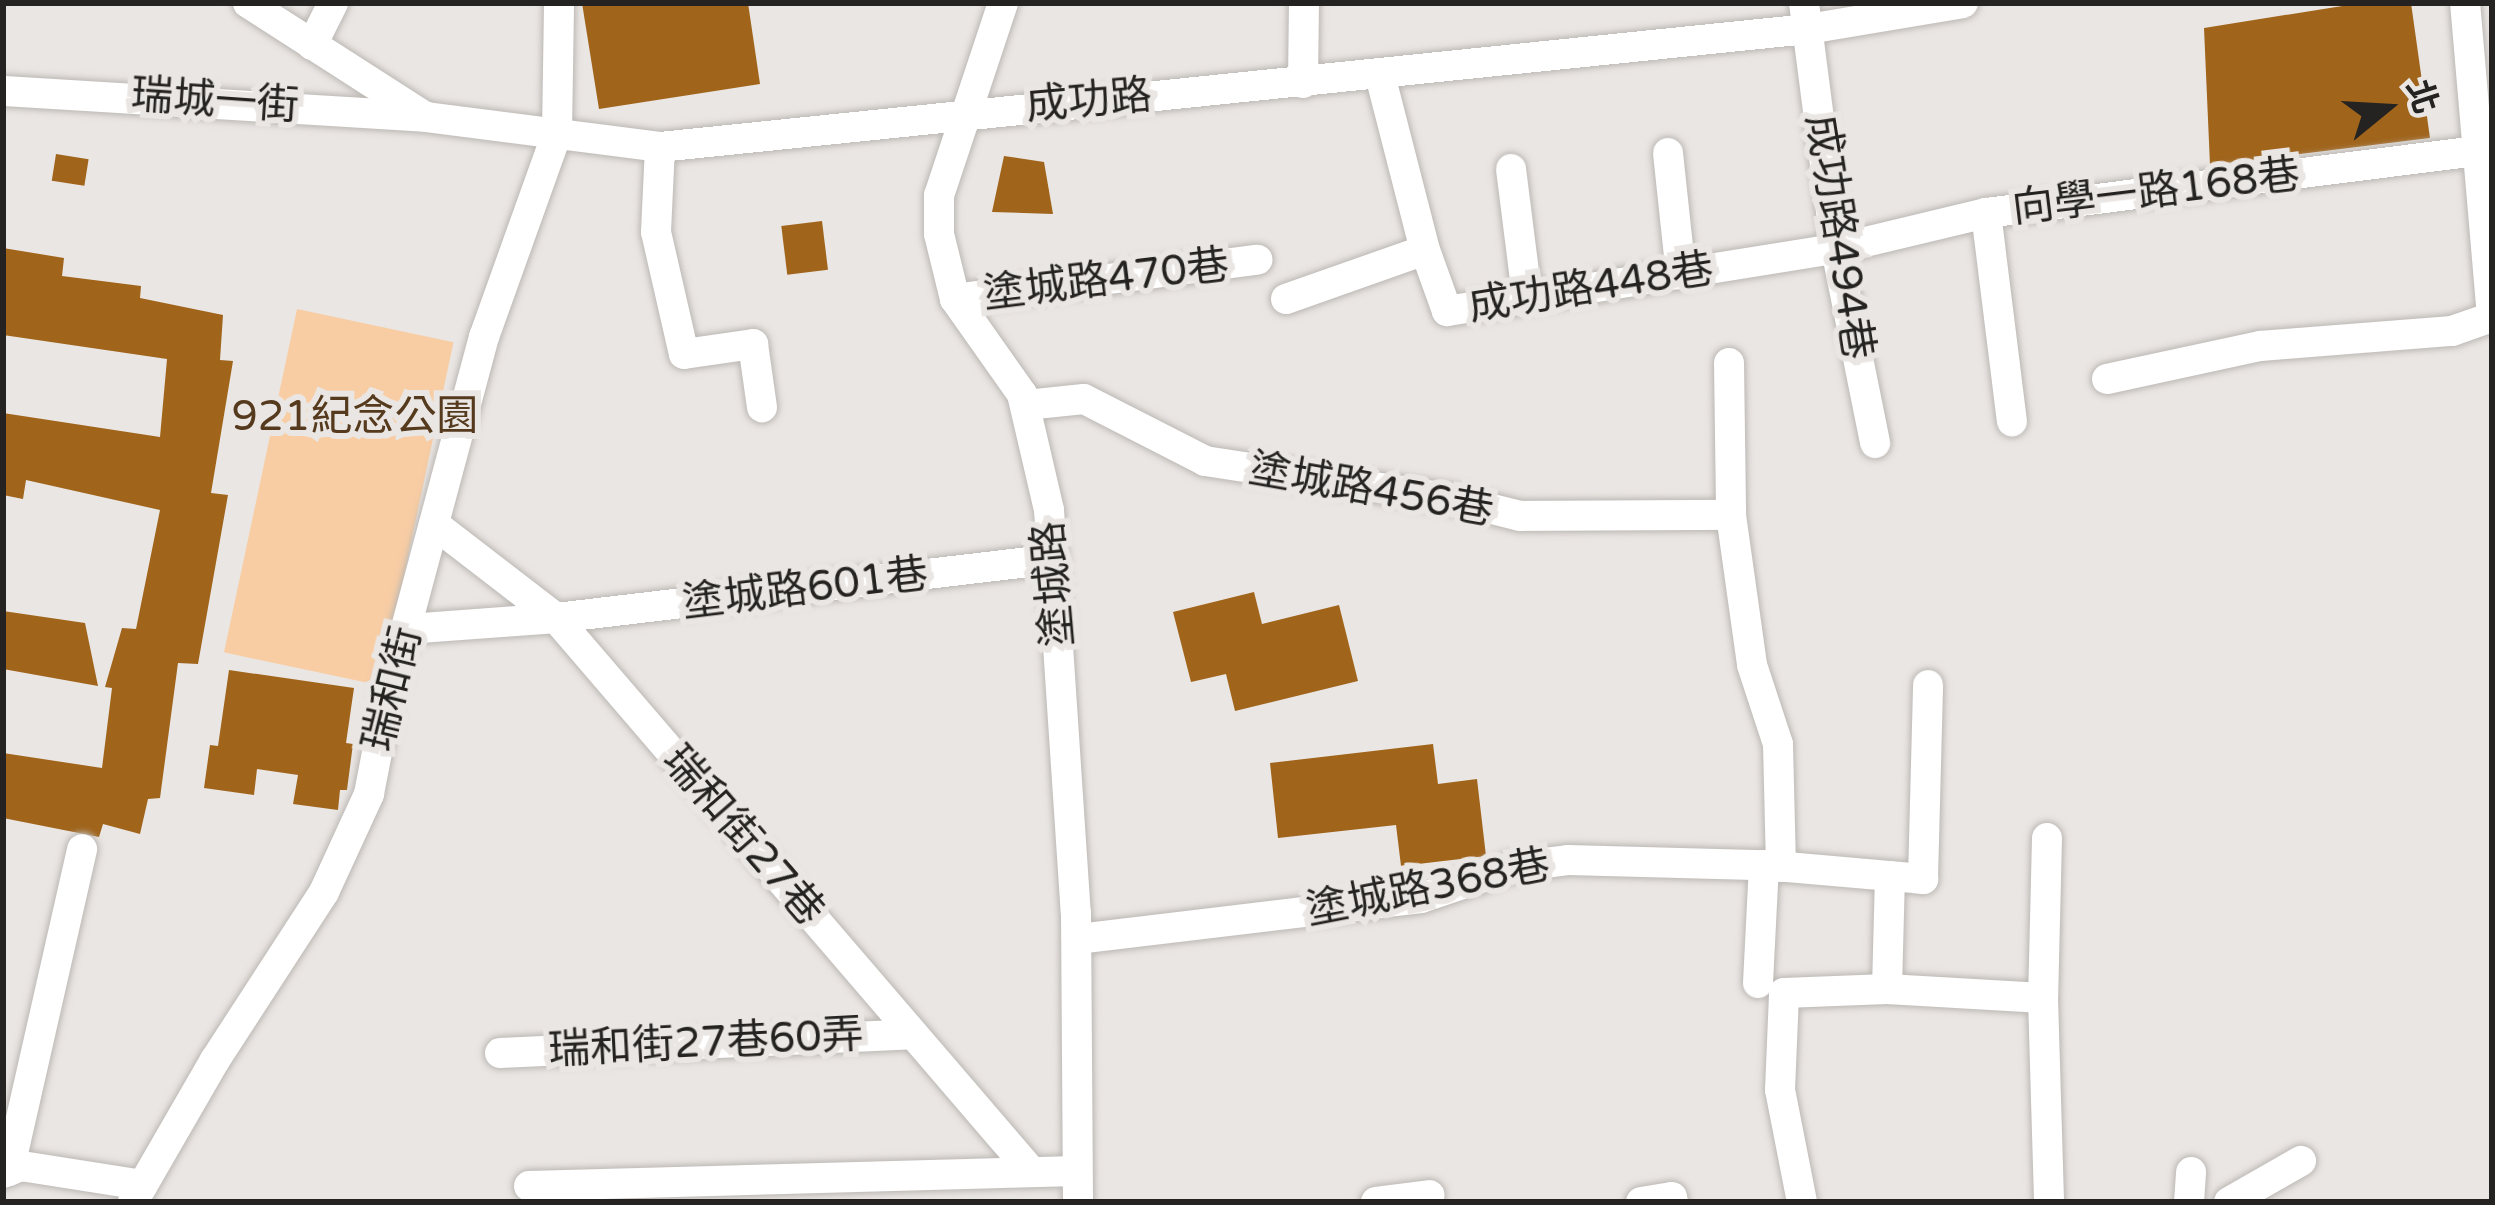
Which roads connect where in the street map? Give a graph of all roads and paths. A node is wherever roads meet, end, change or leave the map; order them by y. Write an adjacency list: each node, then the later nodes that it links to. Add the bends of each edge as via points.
1 (248, 3): 9 (street, 成功路)
2 (333, 3): 9 (street)
3 (559, 3): 15 (street, 瑞和街)
4 (1003, 3): 13 (street, 塗城路)
5 (1304, 3): 11 (street)
6 (1963, 3): 8 (street, 成功路)
7 (2465, 3): 17 (street)
8 (1806, 16): 10 (street, 成功路); 21 (street, 成功路494巷)
9 (313, 45): 14 (street, 成功路)
10 (1380, 75): 11 (street, 成功路); 22 (street, 成功路448巷)
11 (1304, 83): 13 (street, 成功路)
12 (3, 91): 14 (street, 瑞城一街)
13 (968, 112): 16 (street, 成功路); 26 (street, 塗城路, via 939,195)
14 (426, 117): 15 (street, 成功路)
15 (557, 133): 16 (street, 成功路); 36 (street, 瑞和街, via 484,337)
16 (660, 146): 32 (street, via 656,232 684,354 753,344)
17 (2480, 151): 20 (street, 向學一路168巷); 28 (street)
18 (1668, 153): 24 (street)
19 (1511, 169): 25 (street)
20 (1986, 213): 21 (street, 向學一路168巷); 33 (street)
21 (1835, 249): 24 (street, 成功路448巷); 34 (street, 成功路494巷)
22 (1425, 250): 25 (street, 成功路448巷, via 1447,310); 27 (street)
23 (1257, 260): 26 (street, 塗城路470巷)
24 (1681, 274): 25 (street, 成功路448巷)
25 (1527, 296)
26 (955, 299): 31 (street, 塗城路)
27 (1286, 299)
28 (2492, 317): 30 (street, via 2452,331 2260,346)
29 (1730, 363): 35 (street)
30 (2107, 379)
31 (1026, 405): 35 (street, 塗城路456巷, via 1084,399 1204,461 1520,516); 37 (street, 塗城路)
32 (762, 407)
33 (2012, 421)
34 (1875, 443)
35 (1731, 514): 43 (street, via 1752,665 1778,744)
36 (434, 524): 38 (street, 瑞和街27巷); 39 (street, 瑞和街)
37 (1054, 560): 38 (street, 塗城路601巷); 45 (street, 塗城路)
38 (556, 618): 39 (street, 塗城路601巷); 49 (street, 瑞和街27巷)
39 (407, 628): 56 (street, 瑞和街, via 369,794 324,892)
40 (1928, 685): 44 (street, 塗城路368巷, via 1923,879)
41 (2047, 838): 48 (street)
42 (82, 850): 54 (street)
43 (1773, 866): 44 (street, 塗城路368巷); 45 (street, 塗城路368巷, via 1568,860 1378,905); 46 (street)
44 (1890, 876): 47 (street)
45 (1077, 939): 53 (street, 塗城路)
46 (1758, 983)
47 (1887, 988): 48 (street); 62 (street, via 1784,993 1780,1090)
48 (2043, 998): 63 (street)
49 (913, 1034): 50 (street, 瑞和街27巷60弄); 52 (street, 瑞和街27巷)
50 (500, 1052)
51 (2301, 1161): 64 (street)
52 (1030, 1170): 53 (street); 55 (street)
53 (1078, 1171): 58 (street, 塗城路)
54 (6, 1172): 56 (street, via 21,1166)
55 (529, 1186)
56 (138, 1194)
57 (1430, 1196): 59 (street)
58 (1078, 1202)
59 (1376, 1202)
60 (1641, 1202): 61 (street)
61 (1673, 1202)
62 (1802, 1202)
63 (2049, 1202)
64 (2229, 1202)

